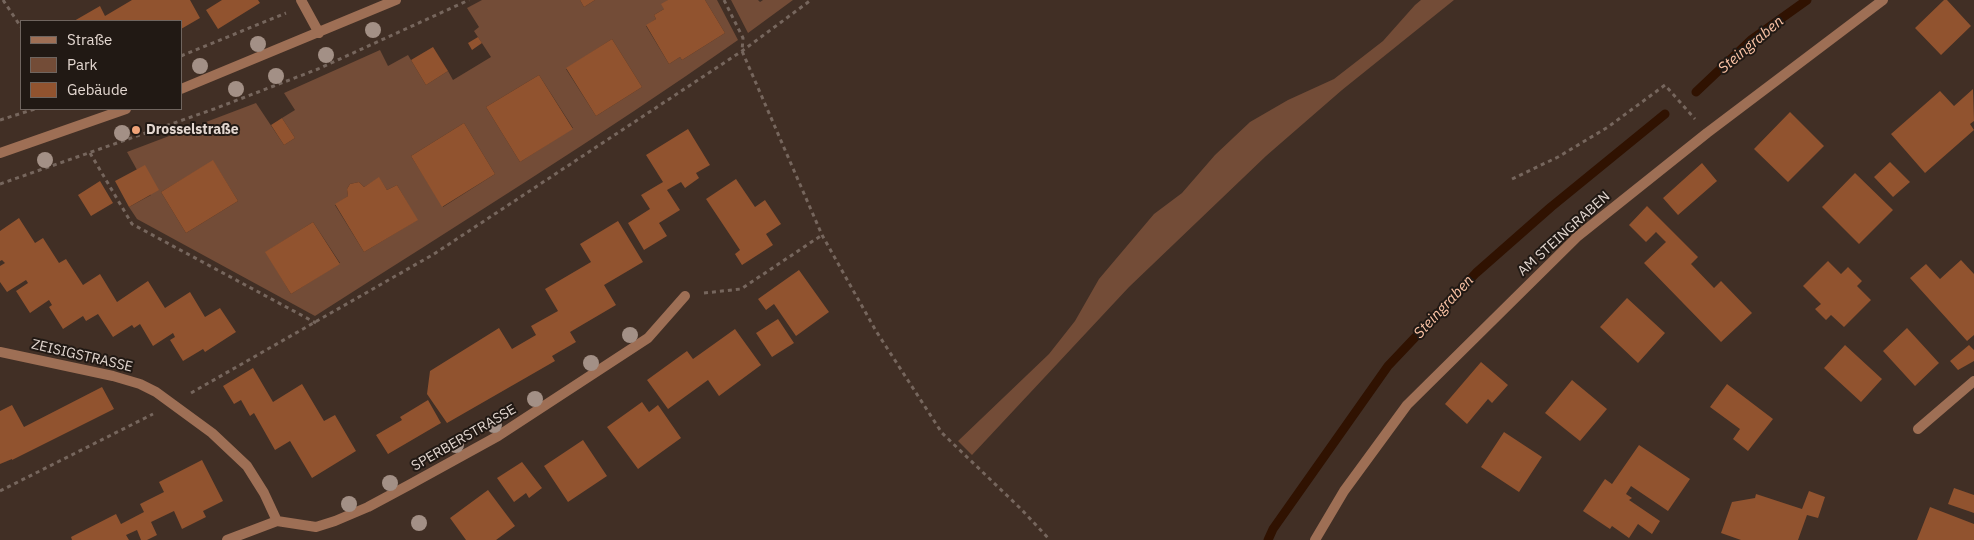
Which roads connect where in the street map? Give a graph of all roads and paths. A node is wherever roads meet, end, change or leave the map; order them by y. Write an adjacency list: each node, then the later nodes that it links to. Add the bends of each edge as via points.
1 (4, 0): 8 (path)
2 (396, 0): 9 (street)
3 (469, 0): 18 (path, via 318,69)
4 (724, 0): 10 (path, via 743,38)
5 (811, 0): 10 (path)
6 (1883, 0): 17 (street, AM STEINGRABEN)
7 (303, 3): 9 (street); 11 (path)
8 (20, 25)
9 (319, 33): 12 (street)
10 (742, 51): 23 (path); 25 (path, via 434,254)
11 (182, 56)
12 (182, 89)
13 (32, 110): 15 (path)
14 (123, 110): 19 (street)
15 (0, 120)
16 (136, 130): 18 (path)
17 (1707, 133): 21 (path, via 1665,85 1608,127 1558,157); 34 (street, AM STEINGRABEN, via 1578,236 1407,405 1344,491)
18 (139, 136): 20 (path)
19 (0, 153)
20 (90, 153): 22 (path); 25 (path, via 132,224)
21 (1512, 179)
22 (0, 184)
23 (822, 235): 24 (path, via 741,288); 33 (path, via 876,331 942,432)
24 (685, 296): 31 (street, SPERBERSTRASSE, via 648,338 498,436 417,481 335,521 316,526)
25 (316, 323): 28 (path)
26 (0, 352): 28 (street, ZEISIGSTRASSE, via 140,384)
27 (1974, 381): 29 (street)
28 (173, 404): 30 (path); 31 (street, ZEISIGSTRASSE, via 212,433 246,466 264,493)
29 (1918, 429)
30 (0, 491)
31 (277, 522): 32 (street, SPERBERSTRASSE)
32 (227, 540)
33 (1050, 540)
34 (1315, 540)

